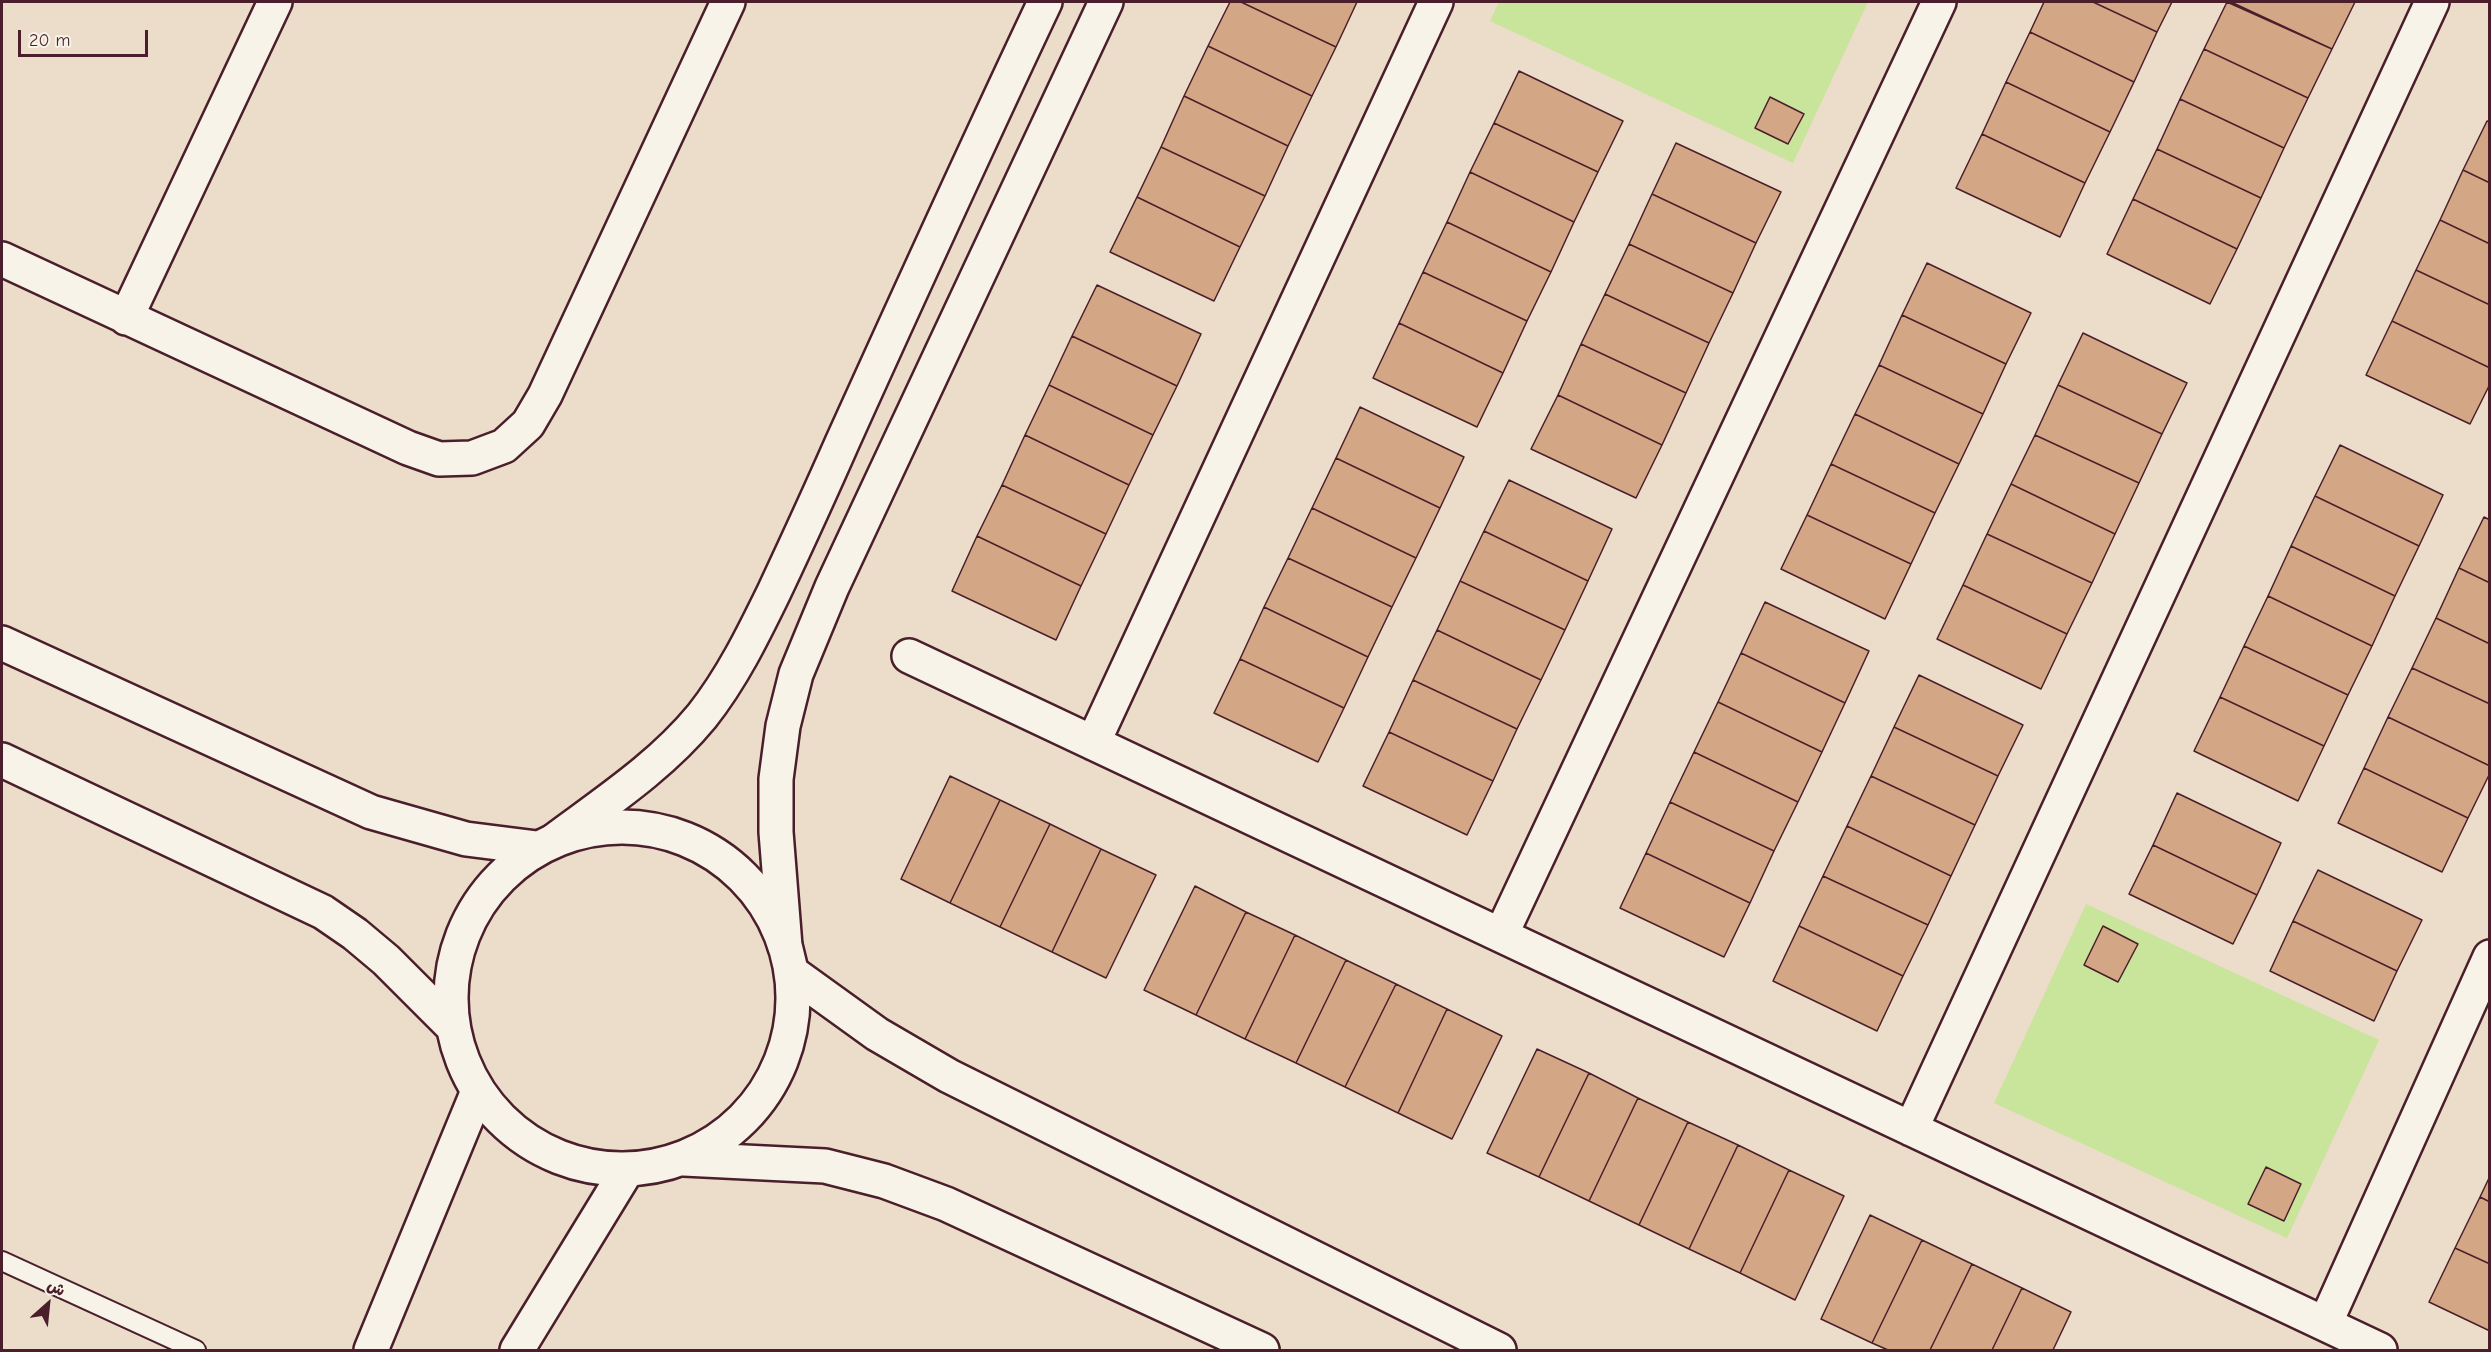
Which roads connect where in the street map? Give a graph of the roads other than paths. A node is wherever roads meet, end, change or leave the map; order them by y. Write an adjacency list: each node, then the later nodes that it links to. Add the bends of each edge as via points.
1 (275, 2): 9 (street)
2 (728, 2): 9 (street, via 545,395 528,424 504,446 472,458 439,459)
3 (1045, 2): 14 (street, via 787,565 729,678 702,716 651,767)
4 (1106, 2): 17 (street, via 832,587 796,674 783,726 776,779 776,832)
5 (1436, 2): 12 (street)
6 (1939, 2): 15 (street)
7 (2432, 2): 20 (street)
8 (2, 259): 9 (street)
9 (126, 318)
10 (2, 643): 14 (street, via 370,812 466,839)
11 (909, 656): 12 (street)
12 (1093, 743): 15 (street)
13 (2, 760): 18 (street, via 323,912 386,960)
14 (546, 844): 17 (street, via 600,828 647,829 693,842 733,867 764,903); 18 (street, via 504,873 477,905 459,943 450,984)
15 (1501, 935): 20 (street)
16 (2490, 957): 24 (street)
17 (788, 959): 21 (street, via 793,1011 786,1050 770,1085 747,1116 717,1141); 29 (street, via 868,1029 950,1076)
18 (452, 1026): 19 (street, via 462,1060)
19 (478, 1091): 22 (street, via 506,1125 542,1150 584,1165); 26 (street)
20 (1911, 1129): 24 (street)
21 (682, 1159): 22 (street); 28 (street, via 825,1166 884,1181 946,1204)
22 (627, 1170): 27 (street)
23 (2, 1261): 25 (lane)
24 (2325, 1324): 30 (street)
25 (196, 1350)
26 (371, 1350)
27 (517, 1350)
28 (1262, 1350)
29 (1500, 1350)
30 (2380, 1350)

